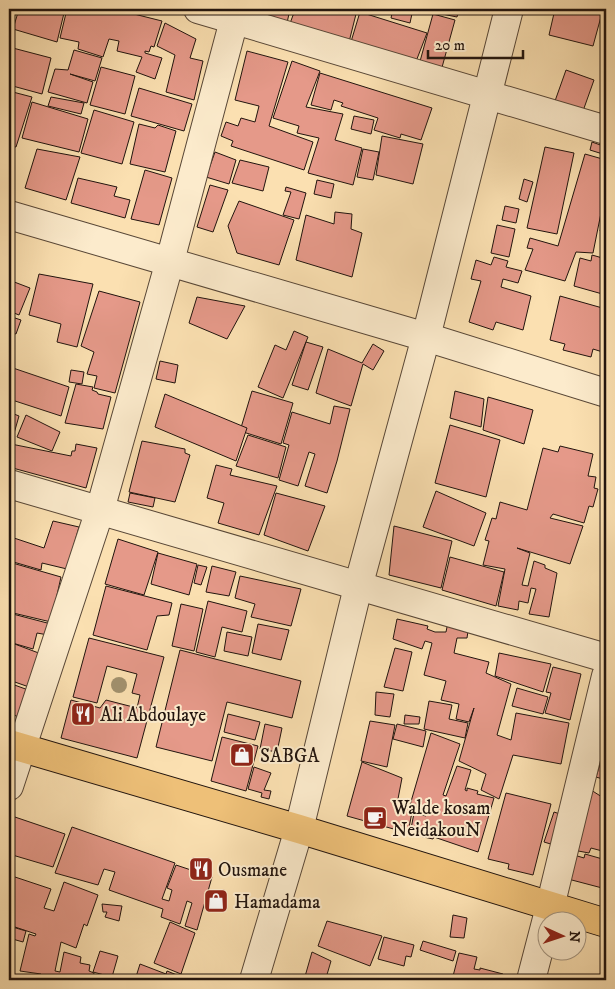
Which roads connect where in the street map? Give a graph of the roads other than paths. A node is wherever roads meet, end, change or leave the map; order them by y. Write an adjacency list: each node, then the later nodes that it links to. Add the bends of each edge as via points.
1 (198, 9): 3 (street)
2 (509, 9): 4 (street)
3 (236, 14): 4 (street); 7 (street)
4 (487, 94): 5 (street); 8 (street)
5 (606, 130)
6 (9, 215): 7 (street)
7 (170, 262): 8 (street); 11 (street)
8 (426, 337): 9 (street); 12 (street)
9 (606, 393)
10 (9, 484): 11 (street)
11 (100, 510): 12 (street); 15 (street)
12 (358, 587): 13 (street); 17 (street)
13 (606, 658)
14 (606, 676): 18 (street)
15 (15, 746): 16 (street); 17 (main road)
16 (9, 786)
17 (299, 829): 18 (main road); 20 (street)
18 (550, 907): 19 (main road); 21 (street)
19 (606, 923)
20 (254, 980)
21 (531, 980)

